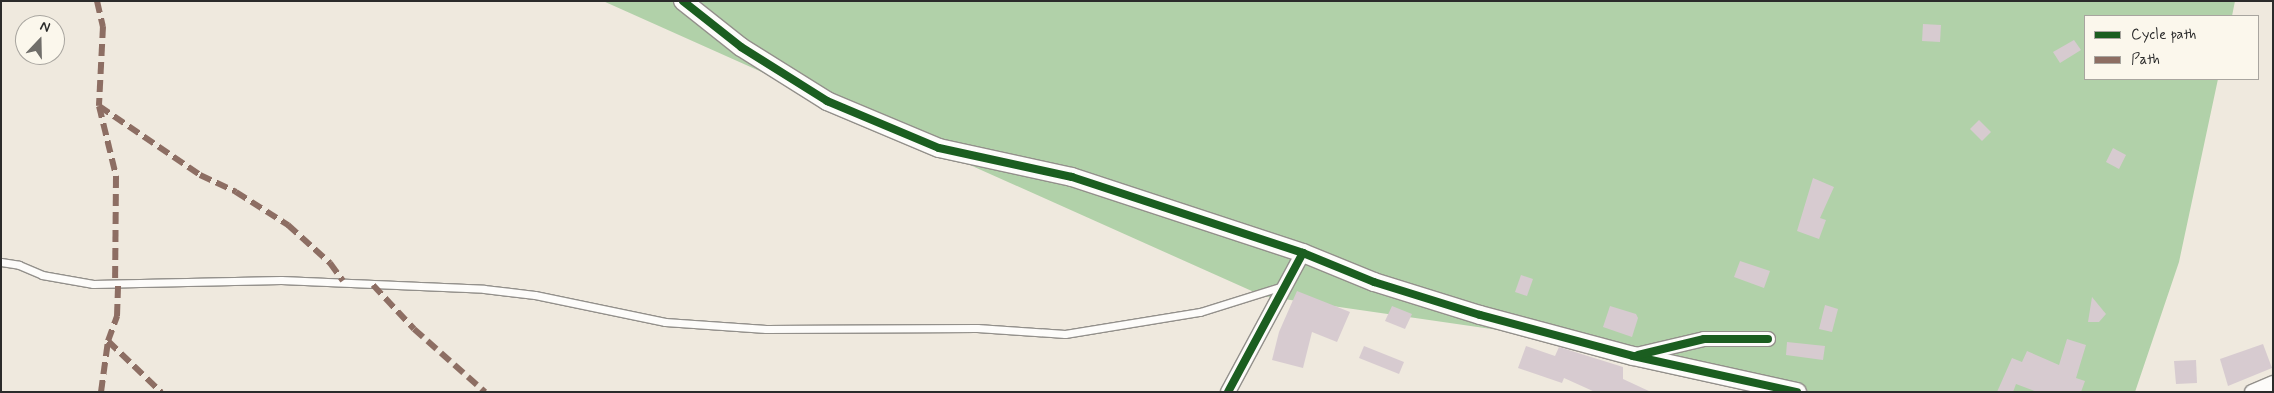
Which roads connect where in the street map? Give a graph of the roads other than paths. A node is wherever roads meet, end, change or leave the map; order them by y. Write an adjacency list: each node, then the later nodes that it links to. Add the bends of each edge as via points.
1 (683, 1): 2 (street, via 741,47 804,88 938,148 1072,177)
2 (1303, 253): 4 (street); 6 (street, via 1418,296)
3 (1, 262): 4 (lane, via 19,265 42,275 93,284 281,280 484,289 535,295 665,322 794,329 977,328 1065,334 1200,312)
4 (1286, 285): 8 (street)
5 (1768, 339): 6 (street, via 1704,339)
6 (1633, 356): 9 (street)
7 (2273, 382): 10 (street)
8 (1228, 392)
9 (1797, 392)
10 (2252, 392)

